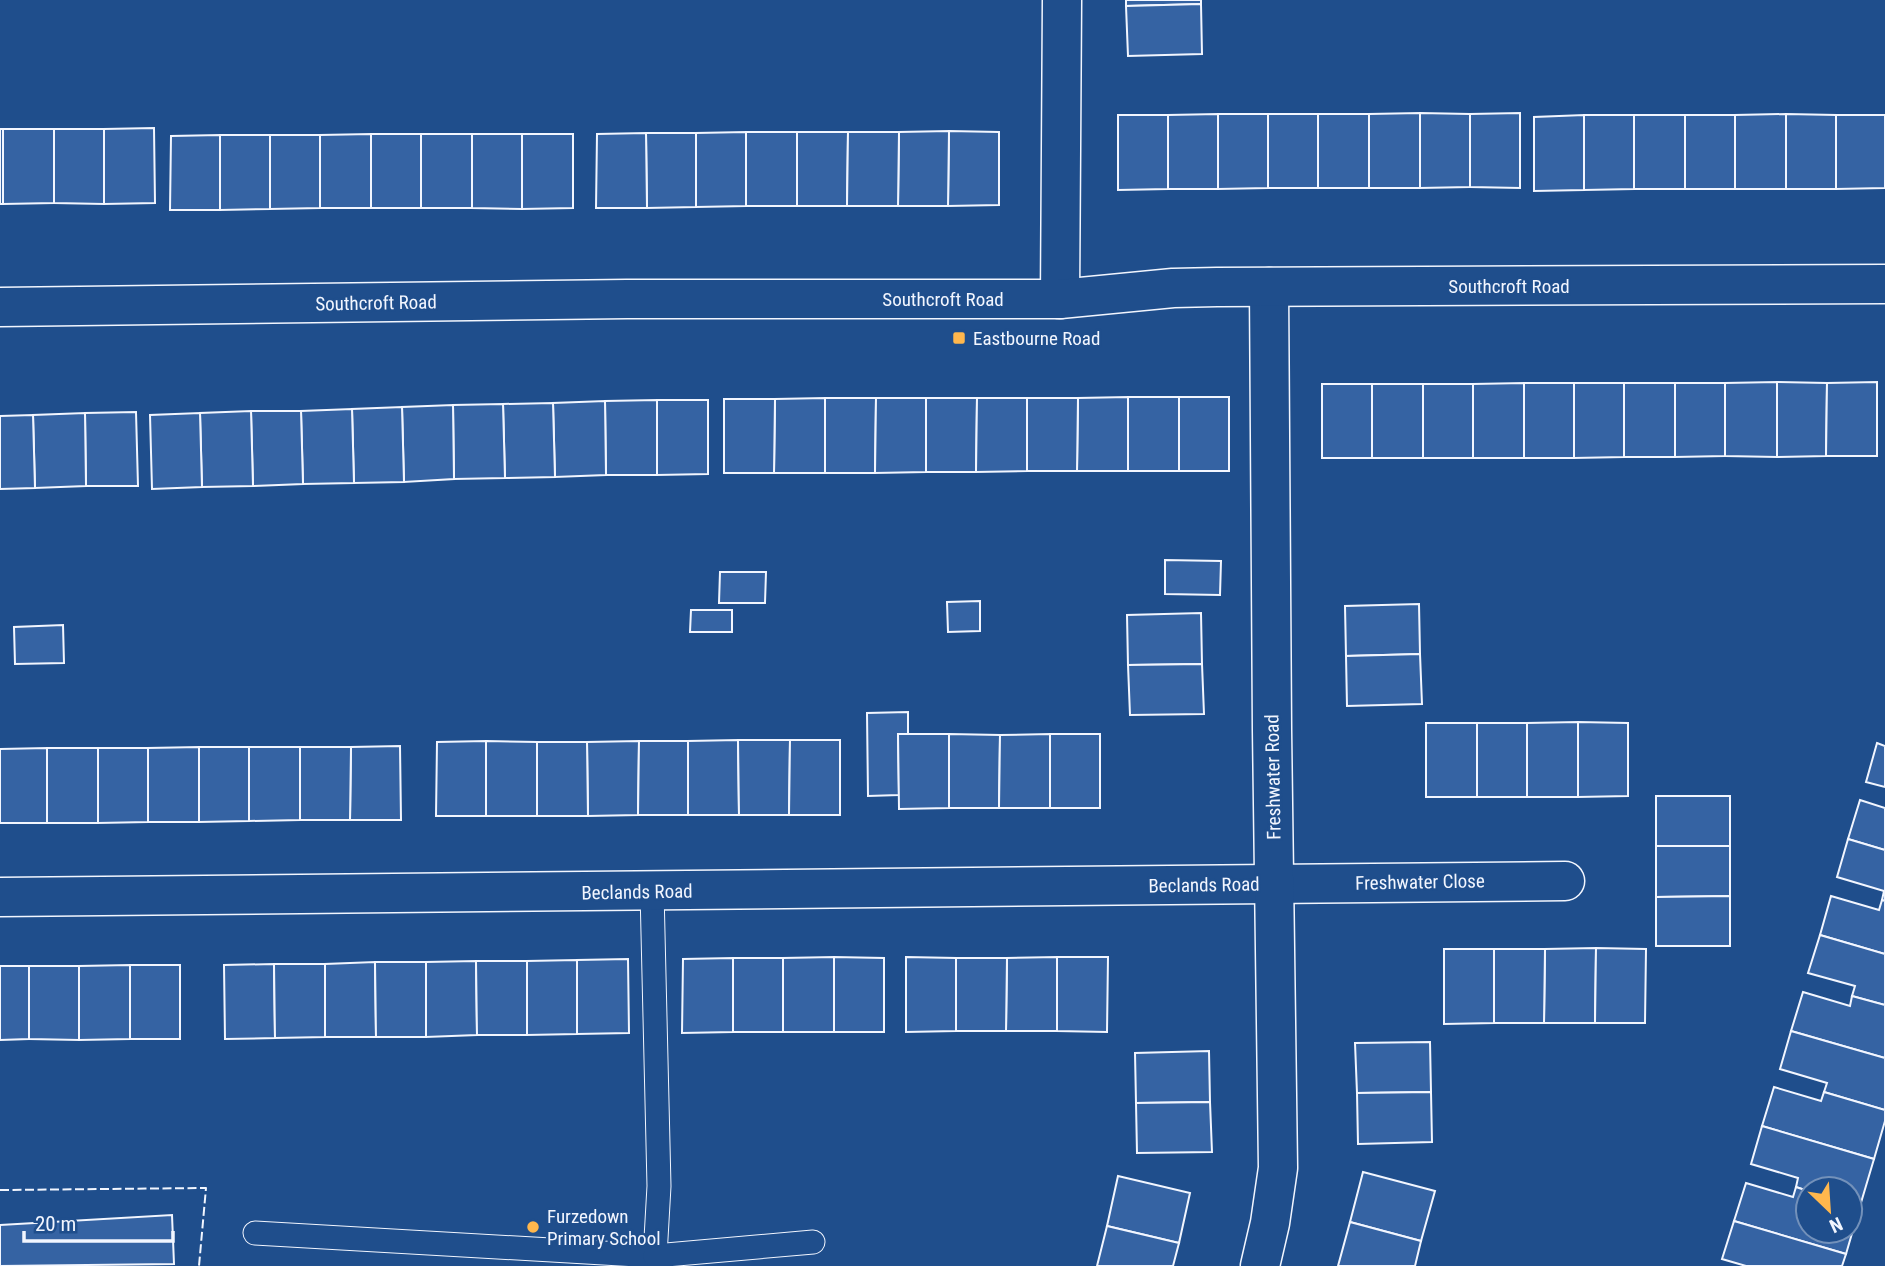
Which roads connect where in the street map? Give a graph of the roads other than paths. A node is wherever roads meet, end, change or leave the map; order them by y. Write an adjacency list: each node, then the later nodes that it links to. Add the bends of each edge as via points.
1 (1062, 0): 4 (street)
2 (1885, 284): 3 (street, Southcroft Road)
3 (1269, 287): 4 (street, Southcroft Road, via 1173,288); 7 (street, Freshwater Road)
4 (1060, 299): 5 (street, Southcroft Road)
5 (0, 307)
6 (1565, 881): 7 (street, Freshwater Close)
7 (1275, 884): 8 (street, Beclands Road); 13 (street, Freshwater Road, via 1278,1168)
8 (652, 891): 9 (street, Beclands Road); 12 (lane, via 659,1186)
9 (0, 897)
10 (255, 1233): 12 (lane)
11 (813, 1242): 12 (lane)
12 (655, 1256)
13 (1260, 1266)

